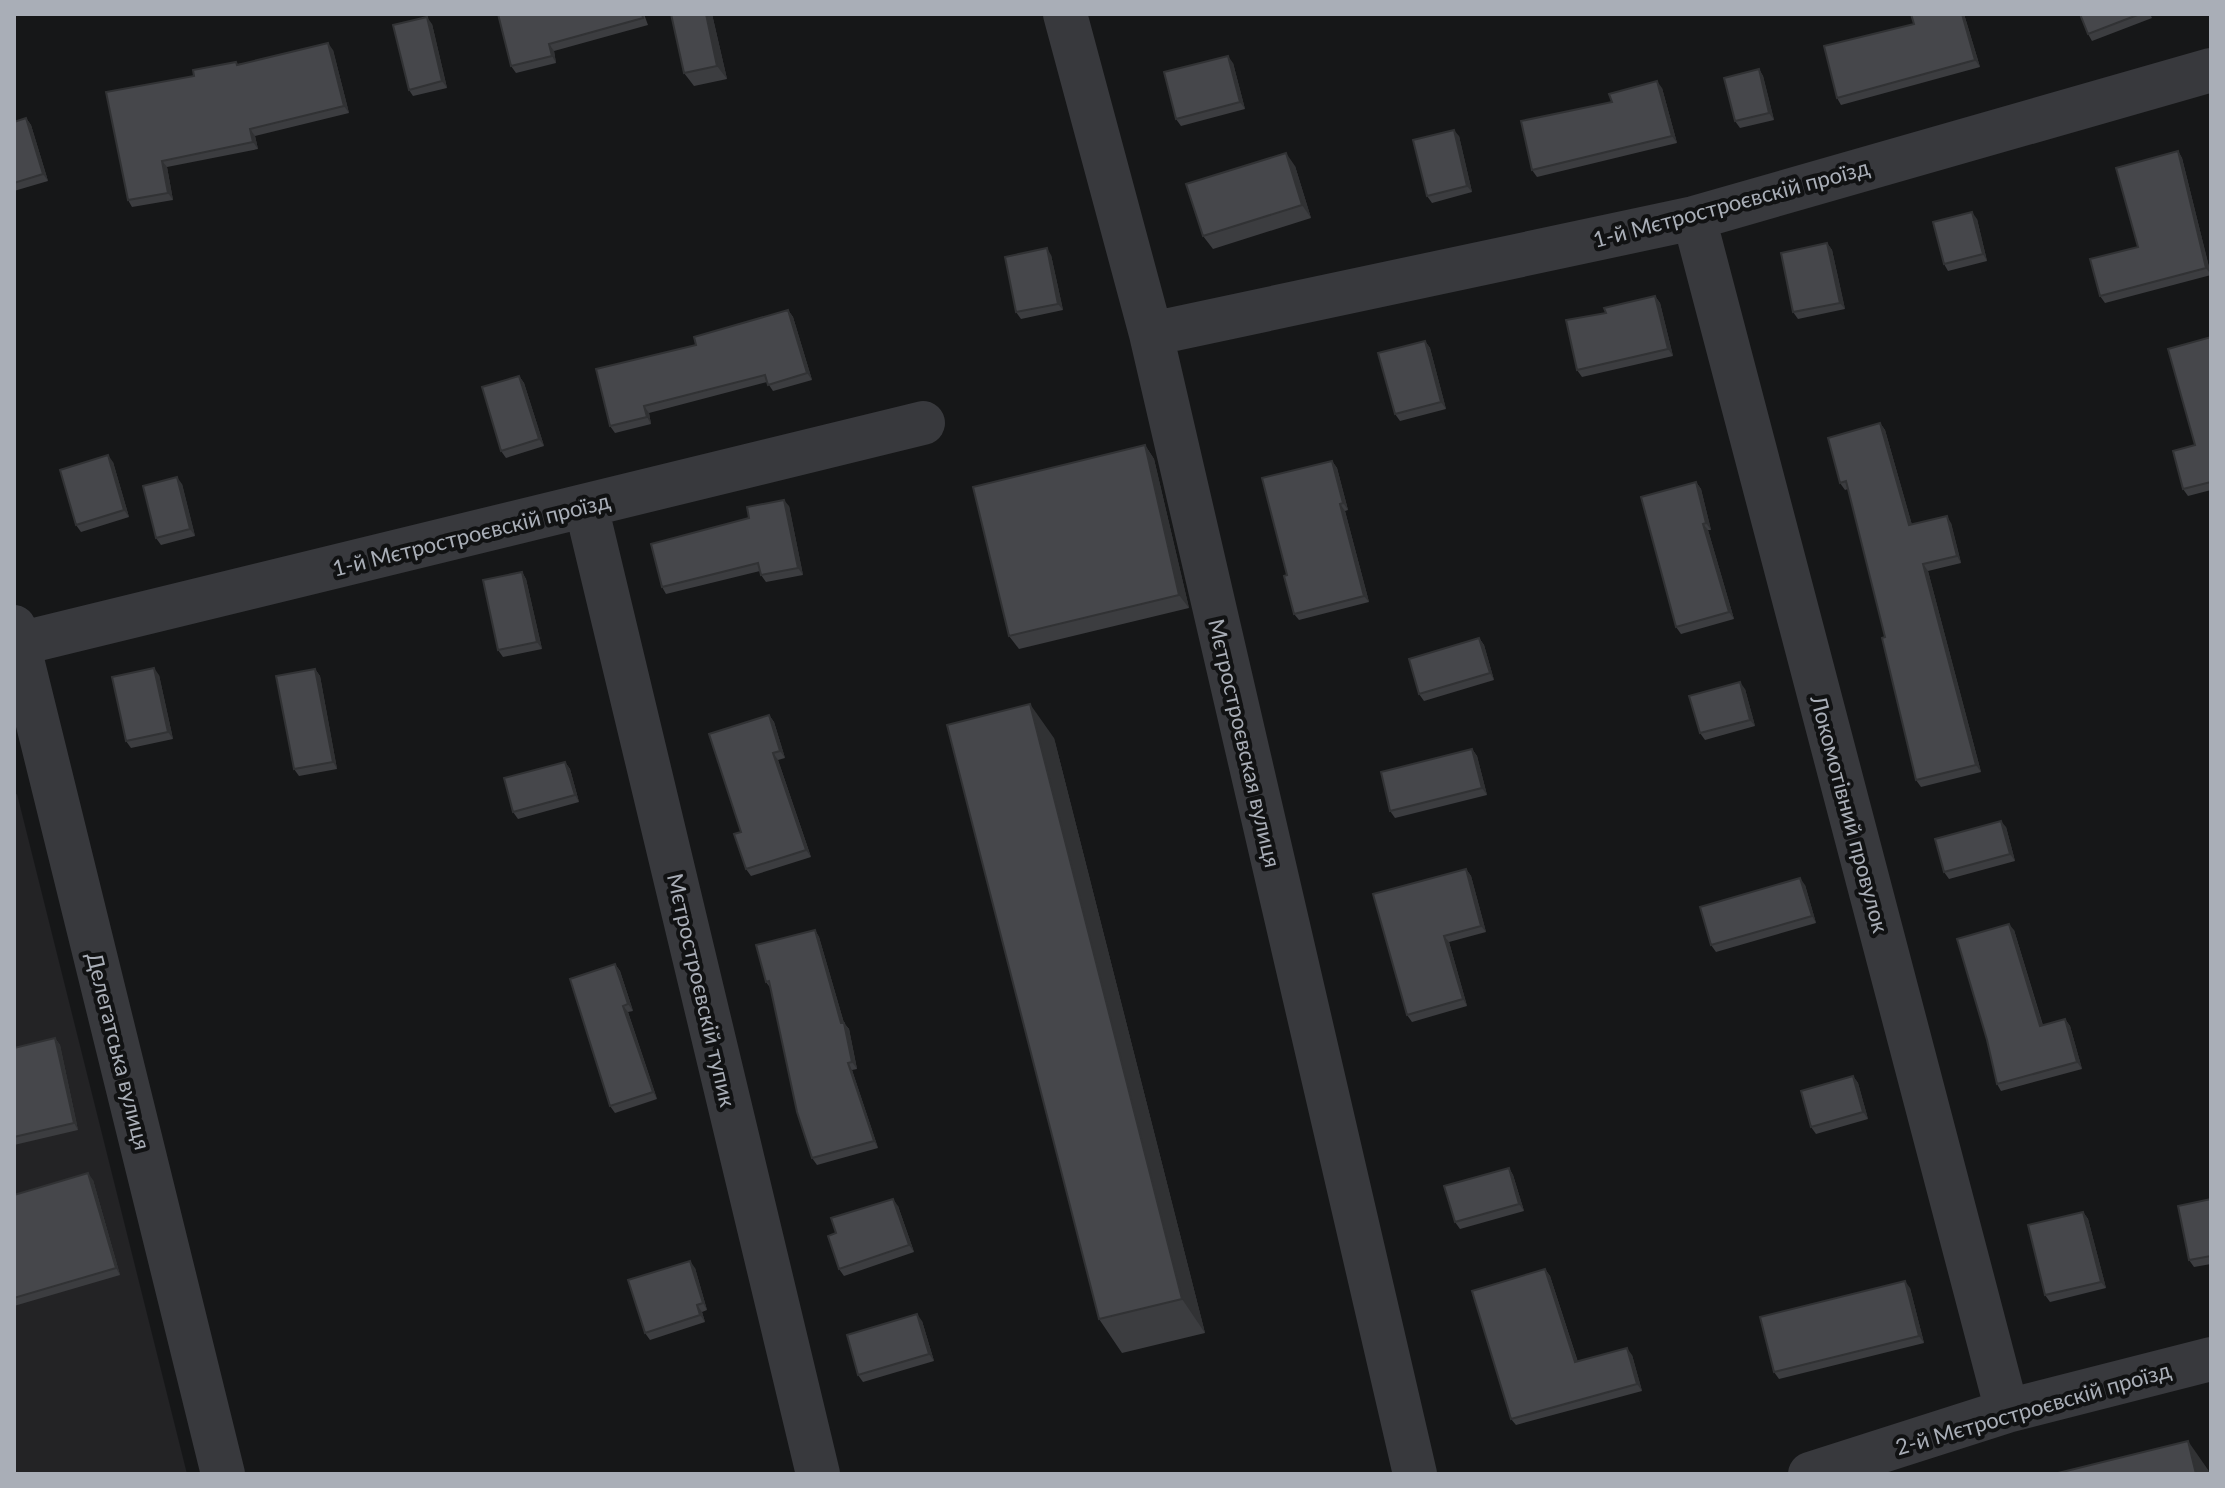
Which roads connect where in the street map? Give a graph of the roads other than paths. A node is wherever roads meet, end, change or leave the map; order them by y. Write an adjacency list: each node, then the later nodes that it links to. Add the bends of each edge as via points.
1 (1065, 14): 4 (street, Мєтростроєвская вулиця)
2 (2211, 70): 3 (street, 1-й Мєтростроєвскій проїзд)
3 (1694, 218): 4 (street, 1-й Мєтростроєвскій проїзд); 9 (street, Локомотівний провулок)
4 (1151, 334): 12 (street, Мєтростроєвская вулиця)
5 (923, 423): 6 (street, 1-й Мєтростроєвскій проїзд)
6 (586, 506): 7 (street, 1-й Мєтростроєвскій проїзд); 11 (street, Мєтростроєвскій тупик)
7 (16, 635): 10 (street, Делегатська вулиця)
8 (2211, 1359): 9 (street, 2-й Мєтростроєвскій проїзд)
9 (2007, 1411): 13 (street, 2-й Мєтростроєвскій проїзд)
10 (223, 1474)
11 (818, 1474)
12 (1415, 1474)
13 (1810, 1474)

